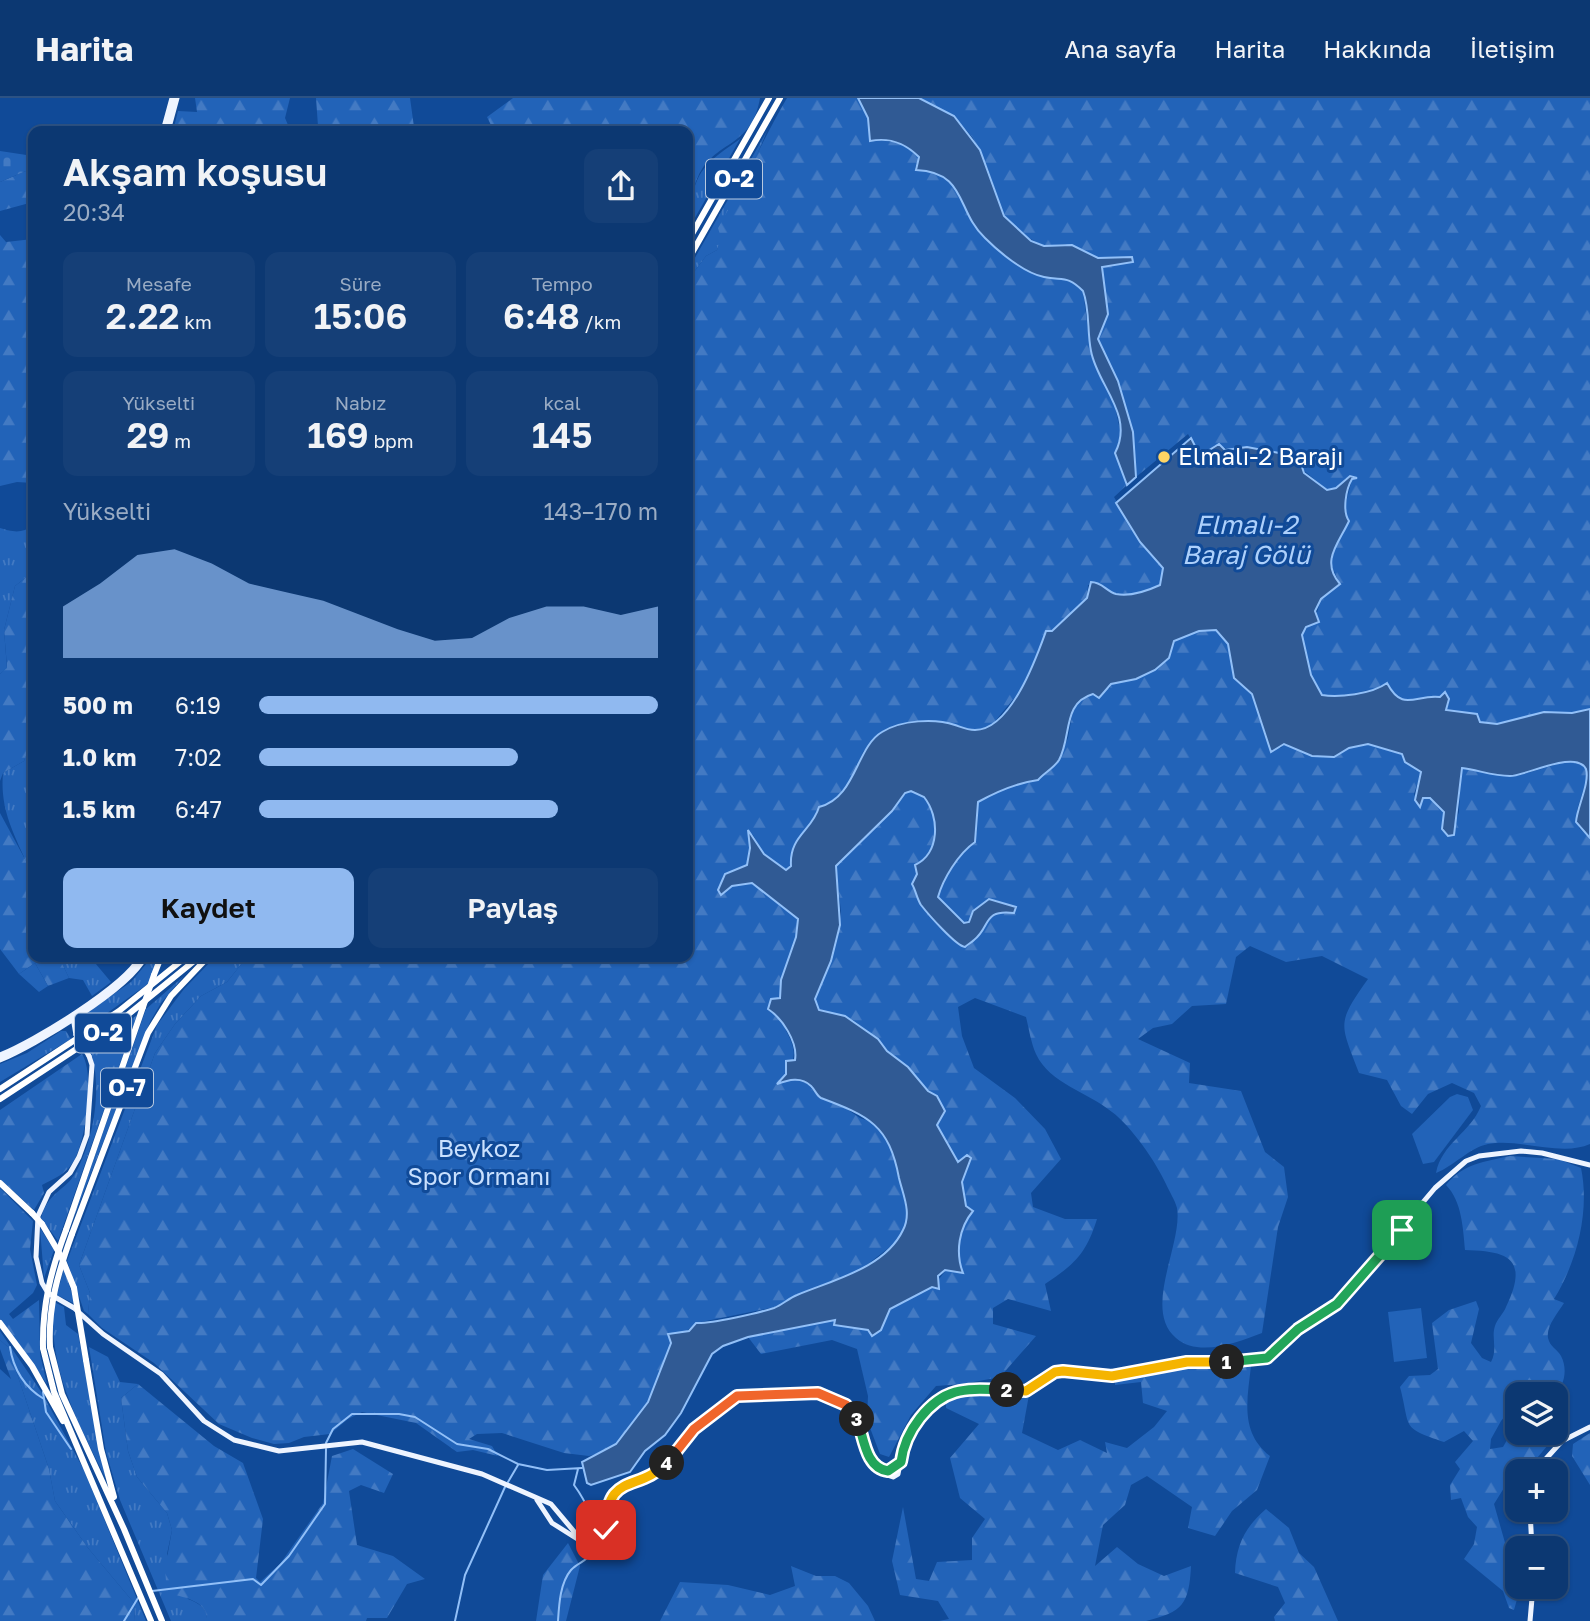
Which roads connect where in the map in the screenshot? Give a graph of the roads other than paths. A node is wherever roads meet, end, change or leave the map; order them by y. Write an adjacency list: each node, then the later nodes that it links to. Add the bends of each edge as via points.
1 (174, 98): 4 (main road)
2 (769, 98): 5 (highway, O-2)
3 (780, 98): 6 (highway, O-2)
4 (167, 126)
5 (693, 232)
6 (693, 251)
7 (138, 962): 14 (main road, via 125,977)
8 (139, 962): 13 (main road, via 128,980)
9 (159, 962): 23 (highway, O-7, bridge)
10 (180, 962): 19 (highway, O-2, via 119,1011)
11 (193, 962): 20 (highway, O-2, via 125,1017)
12 (203, 962): 23 (highway, O-7, via 170,996 148,1033)
13 (78, 1014): 14 (main road); 16 (main road)
14 (65, 1020): 15 (main road); 16 (main road); 17 (main road)
15 (58, 1027): 16 (main road); 17 (main road)
16 (76, 1035): 29 (main road, bridge, via 92,1065 87,1135 71,1173 50,1192 38,1216 36,1257 48,1293 161,1374 204,1421 234,1440 279,1451 362,1442 482,1474)
17 (10, 1054): 18 (main road)
18 (0, 1058)
19 (0, 1089)
20 (0, 1099)
21 (1590, 1165): 31 (main road, via 1521,1151 1466,1161 1435,1188 1337,1304 1298,1329 1267,1358 1187,1362 1112,1376 1063,1371 1026,1391 946,1393 913,1426 901,1462 888,1471 876,1465 864,1448 853,1412 835,1398 803,1392 737,1396 694,1429 662,1468 628,1482 611,1495 601,1546 592,1548)
22 (0, 1183): 30 (highway, O-7, bridge, via 42,1224 74,1288 100,1449)
23 (69, 1232): 25 (highway, O-7, bridge, via 52,1296)
24 (0, 1323): 27 (highway, O-7, via 32,1366)
25 (47, 1348): 27 (highway, O-7, via 54,1392); 30 (highway, O-7, via 62,1394)
26 (1590, 1427): 28 (main road, via 1562,1441)
27 (83, 1457): 33 (highway, O-7)
28 (1546, 1459)
29 (532, 1495): 31 (main road, via 563,1514); 31 (main road, via 551,1523)
30 (124, 1529): 34 (highway, O-7)
31 (582, 1541)
32 (1532, 1599): 35 (main road)
33 (151, 1621)
34 (162, 1621)
35 (1530, 1621)

